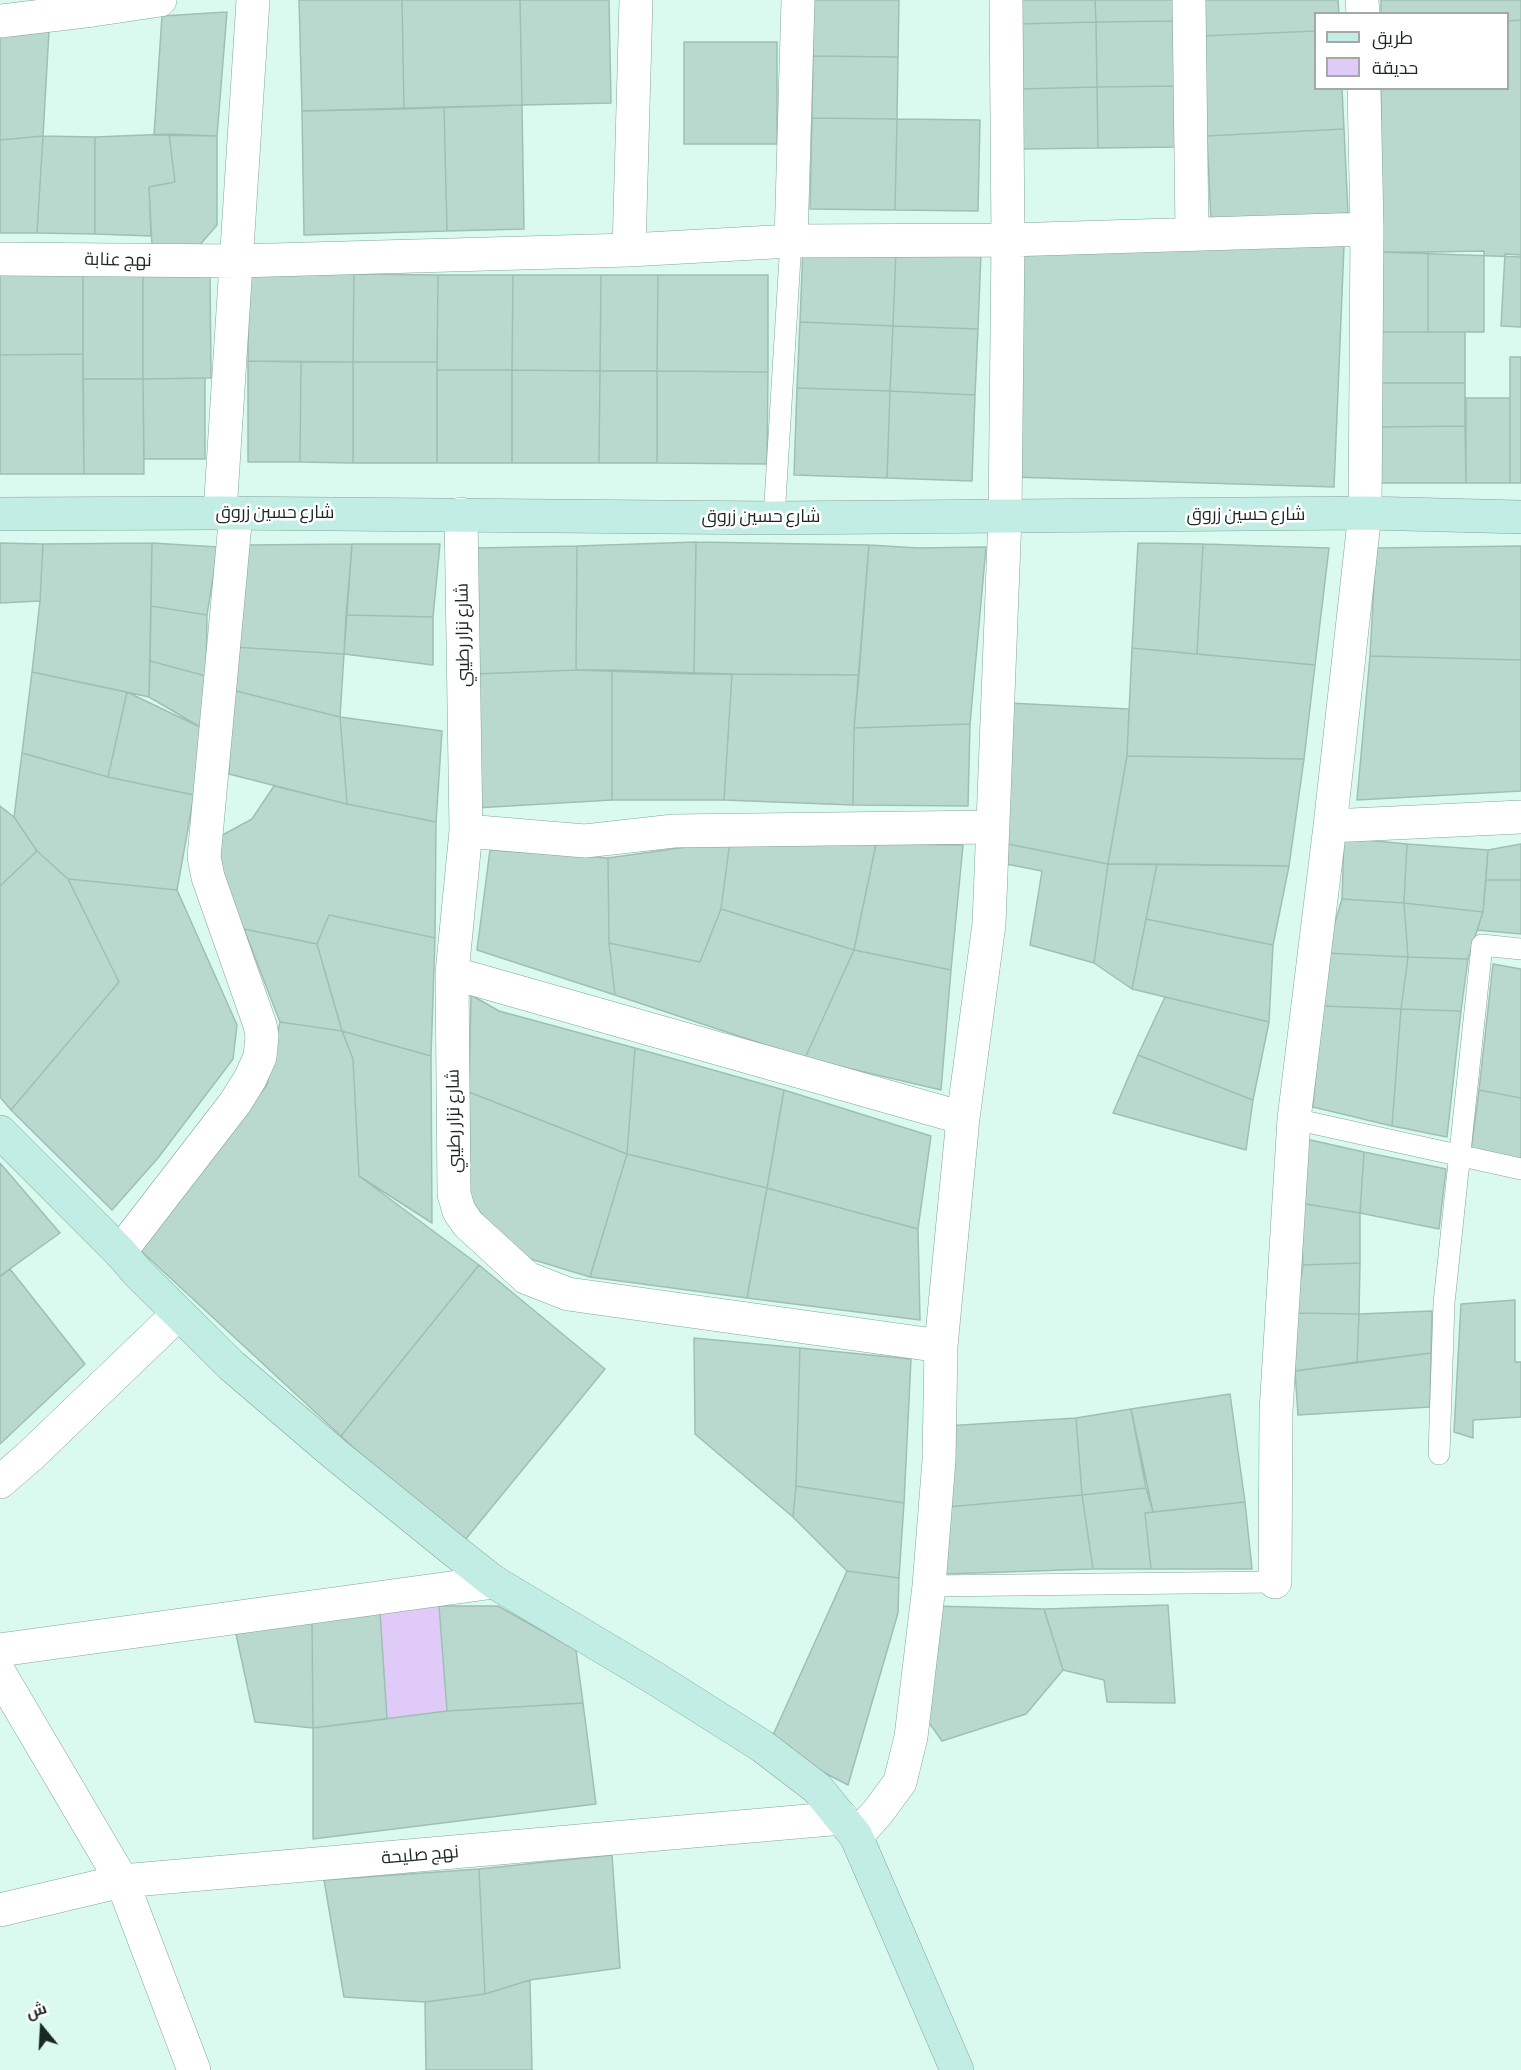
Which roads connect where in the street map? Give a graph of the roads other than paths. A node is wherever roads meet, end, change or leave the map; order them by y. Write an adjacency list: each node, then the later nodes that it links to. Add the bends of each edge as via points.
1 (160, 0): 7 (street)
2 (253, 0): 16 (street)
3 (636, 0): 14 (street)
4 (798, 0): 13 (street)
5 (1006, 0): 12 (street)
6 (1189, 0): 11 (street)
7 (92, 5): 8 (street)
8 (0, 21)
9 (1364, 90): 10 (street)
10 (1368, 229): 11 (street, نهج عنابة); 18 (street)
11 (1192, 234): 12 (street, نهج عنابة)
12 (1008, 240): 13 (street, نهج عنابة); 21 (street)
13 (790, 241): 14 (street, نهج عنابة); 23 (lane)
14 (629, 250): 16 (street, نهج عنابة)
15 (0, 259): 16 (street, نهج عنابة)
16 (237, 261): 17 (street)
17 (228, 513): 19 (street, شارع حسين زروق); 20 (street, شارع حسين زروق); 35 (street, via 204,857 260,1025 260,1057 235,1103)
18 (1365, 513): 21 (street, شارع حسين زروق); 22 (street, شارع حسين زروق); 26 (street)
19 (0, 514)
20 (461, 514): 23 (street, شارع حسين زروق); 27 (street, شارع نزار رطيبي)
21 (1005, 517): 23 (street, شارع حسين زروق); 25 (street)
22 (1521, 517)
23 (774, 518)
24 (1521, 817): 26 (street)
25 (992, 826): 27 (street, via 674,831 585,842); 30 (street, via 989,924)
26 (1330, 826): 31 (street)
27 (466, 831): 29 (street, شارع نزار رطيبي)
28 (1521, 949): 33 (lane, via 1482,945)
29 (452, 973): 30 (street); 37 (street, شارع نزار رطيبي, via 454,1194 468,1224 527,1278 568,1294)
30 (963, 1118): 37 (street)
31 (1294, 1119): 33 (lane); 41 (street, via 1276,1410)
32 (0, 1132): 35 (street)
33 (1460, 1157): 34 (lane); 38 (lane, via 1444,1303)
34 (1521, 1169)
35 (120, 1252): 36 (street)
36 (178, 1314): 39 (street); 40 (street, via 327,1448)
37 (941, 1346): 42 (street, via 939,1460)
38 (1439, 1454)
39 (0, 1482)
40 (494, 1582): 43 (street); 45 (street, via 762,1746 817,1788)
41 (1275, 1582): 42 (lane)
42 (929, 1586): 45 (street, via 911,1737 900,1782 878,1812)
43 (0, 1650)
44 (0, 1674): 46 (street)
45 (849, 1827): 46 (street, نهج صليحة); 48 (street)
46 (122, 1881): 47 (street, نهج صليحة); 49 (street)
47 (0, 1911)
48 (950, 2069)
49 (194, 2070)

